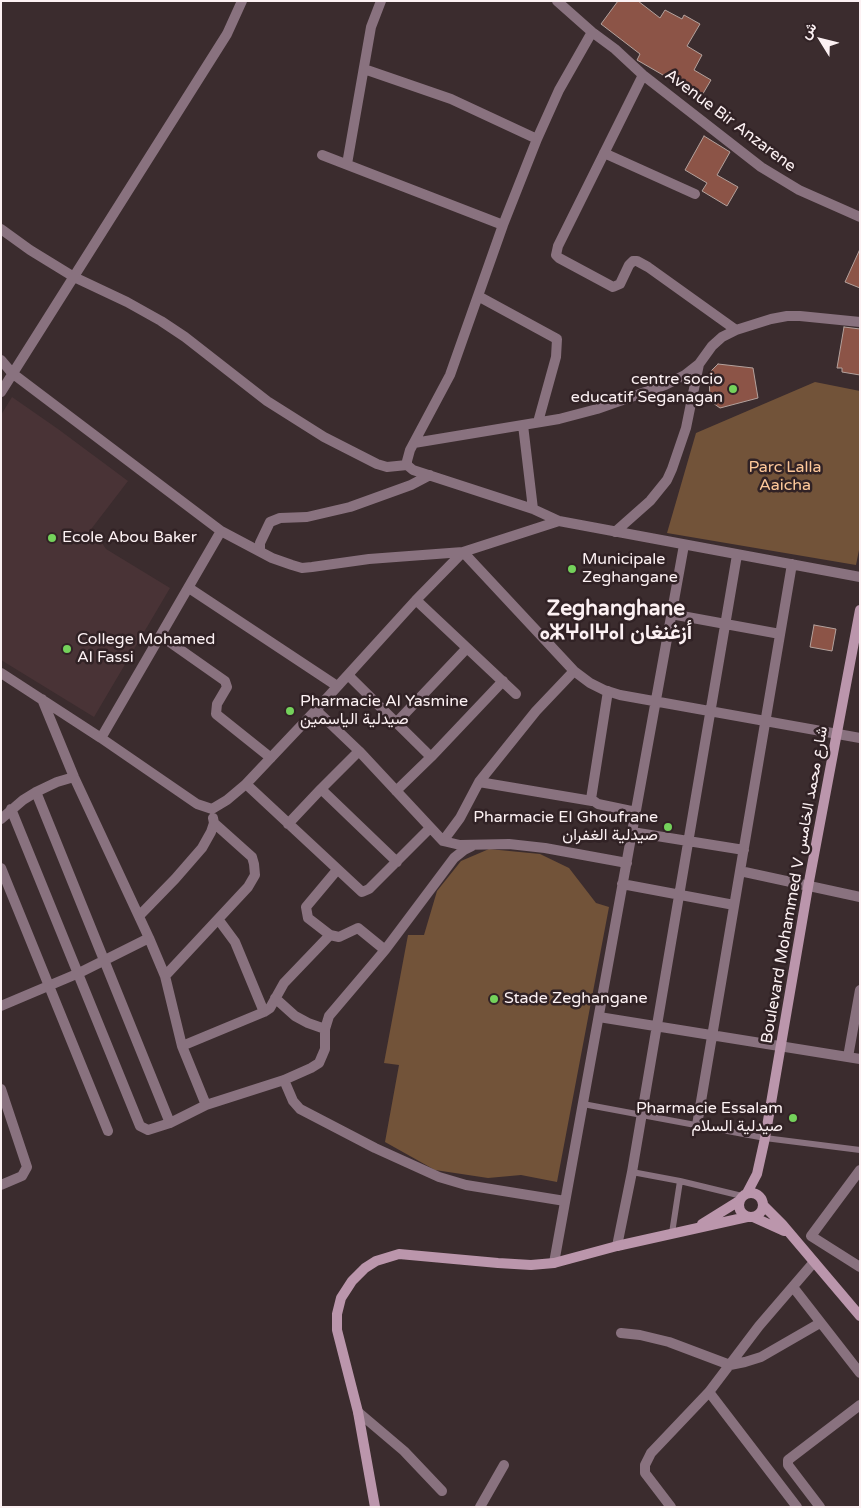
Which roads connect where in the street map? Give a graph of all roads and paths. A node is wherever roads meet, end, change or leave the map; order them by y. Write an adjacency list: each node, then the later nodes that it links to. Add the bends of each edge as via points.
1 (242, 1): 15 (street, via 227,34)
2 (381, 1): 5 (street, via 371,26)
3 (557, 1): 4 (street, Avenue Bir Anzarene)
4 (592, 32): 6 (street, Avenue Bir Anzarene); 7 (street, via 558,90)
5 (364, 69): 7 (street, via 451,98); 10 (street)
6 (644, 75): 8 (street); 12 (street, Avenue Bir Anzarene, via 777,177)
7 (537, 139): 13 (street)
8 (604, 153): 11 (street); 18 (street, via 556,255 612,287 620,284 629,264 637,261)
9 (322, 155): 10 (street)
10 (347, 164): 13 (street)
11 (695, 194)
12 (860, 217)
13 (504, 225): 16 (street)
14 (1, 229): 15 (street)
15 (74, 277): 21 (street); 26 (street, via 161,321 266,401 324,437 377,464 387,467)
16 (478, 296): 23 (street, via 557,340 556,356); 25 (street, via 450,375)
17 (860, 322): 18 (street, via 787,316)
18 (736, 330): 20 (street, via 712,346)
19 (1, 360): 21 (street)
20 (699, 364): 23 (street, via 666,385 629,399); 31 (street, via 686,428 672,468 650,501)
21 (12, 373): 22 (street); 30 (street)
22 (1, 392)
23 (538, 422): 24 (street)
24 (523, 425): 25 (street); 28 (street)
25 (414, 443): 26 (street)
26 (407, 465): 27 (street)
27 (430, 475): 28 (street); 33 (street, via 395,492 350,507 270,522)
28 (534, 509): 29 (street)
29 (560, 520): 31 (street); 34 (street)
30 (221, 531): 33 (street); 38 (street)
31 (615, 532): 32 (street)
32 (684, 545): 35 (street); 41 (street)
33 (260, 550): 34 (street, via 272,558 302,568)
34 (463, 552): 39 (street); 46 (street)
35 (737, 555): 36 (street); 42 (street)
36 (792, 564): 37 (street); 43 (street)
37 (860, 577)
38 (189, 588): 44 (street); 50 (street)
39 (416, 600): 45 (street); 48 (street)
40 (860, 610): 59 (main road, Boulevard Mohammed V شارع محمد الخامس)
41 (671, 614): 42 (street); 54 (street)
42 (725, 624): 43 (street); 56 (street)
43 (780, 634): 57 (street)
44 (161, 636): 60 (street); 64 (street, via 225,681 227,687 217,704 216,714)
45 (467, 648): 49 (street); 58 (street)
46 (574, 671): 51 (street); 66 (street, via 536,711)
47 (1, 673): 53 (street)
48 (348, 675): 50 (street); 58 (street)
49 (502, 681): 52 (street); 63 (street)
50 (337, 686): 55 (street)
51 (608, 691): 54 (street); 71 (street)
52 (516, 694)
53 (42, 699): 60 (street); 65 (street)
54 (656, 701): 56 (street); 74 (street)
55 (316, 710): 62 (street); 64 (street)
56 (710, 711): 57 (street); 80 (street)
57 (766, 720): 59 (street); 83 (street)
58 (396, 723): 63 (street)
59 (838, 733): 61 (street); 90 (main road, Boulevard Mohammed V شارع محمد الخامس)
60 (101, 738): 72 (street, via 196,804)
61 (860, 738)
62 (360, 751): 68 (street); 69 (street)
63 (431, 757): 69 (street)
64 (271, 758): 67 (street)
65 (74, 777): 70 (street); 94 (street)
66 (479, 782): 71 (street); 81 (street, via 460,818)
67 (246, 784): 72 (street); 77 (street)
68 (321, 789): 77 (street); 84 (street)
69 (396, 791): 78 (street)
70 (36, 792): 73 (street); 99 (street)
71 (592, 800): 74 (street)
72 (212, 809): 76 (street)
73 (11, 810): 75 (street); 100 (street)
74 (636, 812): 79 (street)
75 (1, 819)
76 (214, 823): 94 (street, via 202,848); 95 (street, via 252,857 256,871 248,887)
77 (288, 824): 87 (street)
78 (430, 828): 81 (street); 84 (street)
79 (632, 832): 80 (street); 85 (street)
80 (688, 840): 83 (street); 91 (street)
81 (443, 841): 82 (street)
82 (473, 846): 85 (street, via 509,844 536,847); 98 (street, via 454,858)
83 (744, 850): 88 (street)
84 (397, 862): 87 (street, via 364,893)
85 (626, 864): 89 (street)
86 (1, 868): 102 (street)
87 (337, 870): 96 (street, via 306,911 308,918)
88 (740, 871): 90 (street); 93 (street)
89 (622, 884): 91 (street); 107 (street)
90 (808, 887): 92 (street); 112 (main road, Boulevard Mohammed V شارع محمد الخامس)
91 (679, 895): 93 (street); 108 (street)
92 (860, 897)
93 (734, 905): 110 (street)
94 (139, 916): 97 (street)
95 (218, 920): 101 (street); 106 (street, via 235,942)
96 (330, 935): 98 (street, via 339,938 358,928); 104 (street, via 284,983)
97 (149, 938): 99 (street); 101 (street)
98 (385, 950): 109 (street, via 329,1016)
99 (104, 960): 100 (street); 120 (street)
100 (79, 973): 102 (street); 120 (street, via 140,1126 148,1130)
101 (165, 976): 111 (street)
102 (50, 986): 105 (street); 122 (street)
103 (860, 990): 113 (street)
104 (275, 998): 106 (street); 109 (street, via 295,1016)
105 (1, 1006)
106 (264, 1012): 111 (street)
107 (599, 1017): 108 (street); 117 (street)
108 (656, 1026): 110 (street); 119 (street)
109 (325, 1029): 115 (street, via 325,1049 319,1062)
110 (712, 1036): 112 (street); 121 (street)
111 (182, 1046): 118 (street)
112 (782, 1047): 113 (street); 123 (main road, Boulevard Mohammed V شارع محمد الخامس)
113 (848, 1057): 114 (street)
114 (860, 1059)
115 (284, 1080): 118 (street); 132 (street, via 300,1109 438,1177 466,1185)
116 (1, 1089): 129 (street, via 27,1167 22,1176)
117 (583, 1104): 119 (lane); 132 (street)
118 (206, 1105): 120 (street)
119 (641, 1115): 121 (lane); 127 (street)
120 (170, 1123)
121 (697, 1125): 123 (lane)
122 (108, 1131)
123 (765, 1138): 124 (lane); 125 (main road, Boulevard Mohammed V شارع محمد الخامس)
124 (860, 1150)
125 (760, 1165): 130 (main road, Boulevard Mohammed V شارع محمد الخامس); 131 (main road, Boulevard Mohammed V شارع محمد الخامس)
126 (860, 1170): 137 (street)
127 (632, 1172): 128 (lane); 138 (street)
128 (680, 1181): 130 (lane); 135 (lane)
129 (1, 1186)
130 (743, 1197): 131 (main road, via 751,1193); 133 (main road, via 740,1211); 134 (main road)
131 (761, 1200): 133 (main road, via 760,1213); 136 (main road)
132 (565, 1201): 141 (street)
133 (750, 1217): 134 (main road); 136 (main road)
134 (698, 1227): 135 (main road)
135 (672, 1233): 138 (main road)
136 (790, 1234): 139 (main road)
137 (811, 1236): 139 (street); 142 (street)
138 (617, 1246): 141 (main road)
139 (802, 1247): 140 (main road)
140 (814, 1262): 143 (street); 144 (main road)
141 (554, 1263): 151 (main road, via 498,1264 398,1254 365,1268 346,1289 337,1314 337,1330)
142 (860, 1267)
143 (793, 1287): 145 (street); 147 (street)
144 (860, 1316)
145 (820, 1323): 147 (street, via 760,1357); 148 (street)
146 (621, 1333): 147 (street, via 640,1334 669,1342)
147 (730, 1365): 149 (street)
148 (860, 1373)
149 (709, 1392): 156 (street, via 651,1453 645,1465 645,1473); 157 (street)
150 (860, 1405): 158 (street, via 788,1460)
151 (358, 1412): 153 (street, via 404,1451); 154 (main road)
152 (504, 1465): 155 (street)
153 (442, 1491)
154 (375, 1507)
155 (480, 1507)
156 (671, 1507)
157 (796, 1507)
158 (820, 1507)

